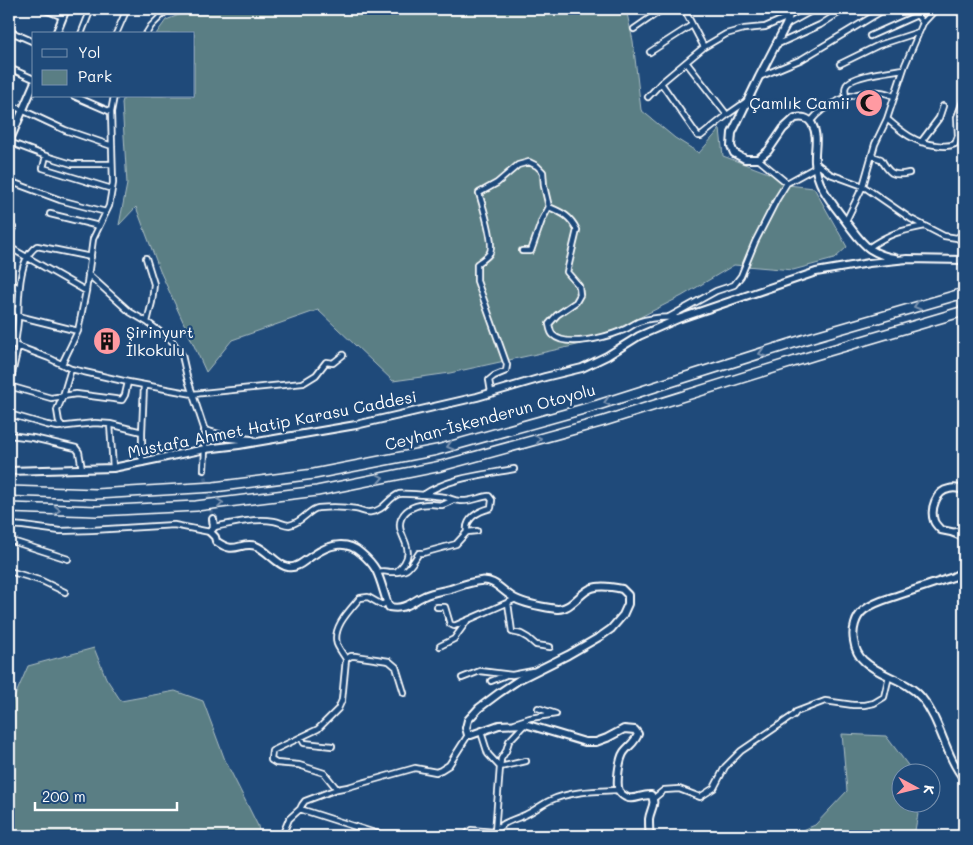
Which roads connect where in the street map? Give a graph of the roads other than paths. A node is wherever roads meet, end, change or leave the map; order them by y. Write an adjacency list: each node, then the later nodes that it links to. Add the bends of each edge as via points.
1 (43, 9): 15 (street)
2 (66, 9): 15 (street)
3 (91, 9): 23 (street)
4 (127, 9): 24 (street)
5 (168, 9): 25 (street)
6 (663, 9): 20 (street)
7 (684, 9): 18 (street)
8 (790, 9): 16 (street)
9 (815, 9): 19 (street)
10 (845, 9): 29 (street)
11 (885, 9): 37 (street, via 802,59)
12 (915, 9): 14 (street)
13 (936, 9): 17 (street)
14 (917, 16): 17 (street); 27 (street)
15 (63, 17): 22 (street)
16 (788, 17): 19 (street); 30 (street, via 766,27 726,34)
17 (923, 23): 26 (street)
18 (692, 25): 30 (street); 31 (street)
19 (786, 25): 29 (street)
20 (634, 29)
21 (9, 31): 28 (street)
22 (57, 32)
23 (82, 32)
24 (117, 32)
25 (147, 32)
26 (919, 32): 33 (street, via 879,45); 35 (street)
27 (870, 36)
28 (32, 41)
29 (775, 46): 37 (street)
30 (704, 47): 32 (street)
31 (650, 52)
32 (686, 62): 38 (street); 51 (street)
33 (840, 64)
34 (9, 68): 36 (street)
35 (903, 69): 40 (street); 44 (street, via 851,80 846,84)
36 (32, 78)
37 (759, 78): 45 (street)
38 (661, 83): 41 (street); 51 (street, via 698,136)
39 (32, 89): 49 (street)
40 (894, 96): 44 (street, via 875,92); 52 (street)
41 (648, 97)
42 (79, 98): 50 (street)
43 (114, 98): 50 (street)
44 (846, 98): 53 (street, via 816,114)
45 (749, 99): 51 (street); 59 (street, via 732,134 731,146 734,153 745,159)
46 (964, 99): 55 (street, via 957,117 958,136 954,144 943,146)
47 (9, 104): 49 (street)
48 (944, 106): 55 (street)
49 (23, 110): 54 (street); 56 (street, via 65,130)
50 (112, 112): 56 (street)
51 (727, 115)
52 (887, 119): 55 (street); 58 (street)
53 (811, 121): 59 (street, via 804,117 795,118); 61 (street, via 816,143)
54 (9, 142): 57 (street)
55 (921, 142)
56 (112, 146): 60 (street)
57 (46, 156): 60 (street, via 72,164); 66 (street, via 43,168)
58 (872, 156): 62 (street, via 881,159 891,174); 65 (street)
59 (758, 159): 64 (street)
60 (112, 164): 66 (street)
61 (815, 165): 64 (street); 65 (street); 70 (street, via 819,182)
62 (909, 173)
63 (9, 180): 68 (street, via 60,200)
64 (787, 183): 92 (street, via 760,233 742,276 734,285 716,291)
65 (863, 186): 70 (street); 73 (street)
66 (112, 189): 68 (street)
67 (549, 206): 78 (street, via 532,251); 92 (street, via 572,220 577,230 567,272 579,286 580,295 549,324 554,336 570,341 594,339 639,322); 105 (street, via 543,172 529,162 518,165 479,193 492,247 490,254 477,264 477,281 507,365 506,371 489,380)
68 (106, 212): 72 (street)
69 (50, 214): 72 (street)
70 (846, 221): 77 (street)
71 (964, 225): 74 (street)
72 (99, 226): 80 (street)
73 (925, 226): 74 (street, via 944,236); 77 (street, via 901,230)
74 (957, 238): 75 (street)
75 (964, 242)
76 (9, 246): 79 (street)
77 (868, 248): 82 (street, via 882,256)
78 (522, 251)
79 (27, 256): 80 (street, via 37,246); 86 (street); 87 (street)
80 (91, 257): 84 (street)
81 (146, 258): 94 (street, via 154,284)
82 (907, 259): 83 (street, Mustafa Ahmet Hatip Karasu Caddesi); 93 (street, Mustafa Ahmet Hatip Karasu Caddesi, via 816,272)
83 (964, 260)
84 (88, 274): 87 (street); 94 (street, via 130,312)
85 (9, 283): 86 (street)
86 (19, 288): 91 (street)
87 (86, 291): 95 (street)
88 (964, 293): 123 (highway, Ceyhan-İskenderun Otoyolu, one-way to 123, via 436,450 314,474 204,488 96,494)
89 (9, 308): 91 (street)
90 (964, 311): 126 (highway, Ceyhan-İskenderun Otoyolu, one-way to 90, via 97,511 196,506 317,491 441,466 604,421)
91 (18, 313): 95 (street); 97 (street)
92 (669, 317): 93 (street)
93 (678, 319): 105 (street, Mustafa Ahmet Hatip Karasu Caddesi, via 639,336 582,368)
94 (147, 322): 106 (street, via 172,341 182,354)
95 (78, 330): 99 (street)
96 (9, 342): 97 (street)
97 (16, 346): 99 (street); 101 (street)
98 (343, 355): 106 (street, via 333,362 326,362 303,383)
99 (62, 364): 100 (street)
100 (71, 369): 102 (street); 107 (street)
101 (10, 374): 104 (street)
102 (128, 382): 103 (street); 107 (street, via 122,400 76,394)
103 (144, 385): 106 (street); 112 (street)
104 (9, 387): 107 (street, via 51,398)
105 (491, 392): 114 (street, Mustafa Ahmet Hatip Karasu Caddesi, via 356,425)
106 (193, 394): 111 (street)
107 (63, 396): 110 (street, via 57,414)
108 (9, 414): 110 (street)
109 (110, 424): 110 (street); 112 (street); 117 (street)
110 (63, 427)
111 (205, 430): 114 (street, via 229,438); 115 (street)
112 (142, 432): 116 (street)
113 (9, 434): 118 (street, via 76,448)
114 (262, 441): 115 (street, Mustafa Ahmet Hatip Karasu Caddesi)
115 (206, 449): 116 (street, Mustafa Ahmet Hatip Karasu Caddesi); 120 (street)
116 (142, 463): 117 (street, Mustafa Ahmet Hatip Karasu Caddesi)
117 (113, 468): 118 (street, Mustafa Ahmet Hatip Karasu Caddesi)
118 (82, 469): 121 (street, Mustafa Ahmet Hatip Karasu Caddesi)
119 (514, 469): 124 (street, via 467,477)
120 (204, 470)
121 (9, 471)
122 (964, 490): 133 (street, via 947,489 934,502 934,522 941,530)
123 (9, 491)
124 (422, 496): 125 (street); 129 (street, via 400,494 374,512 320,508 296,523 286,525 257,521)
125 (453, 500): 132 (street, via 473,501 489,496 492,500 491,508 473,517); 140 (street, via 408,509 400,528 408,549 402,566)
126 (9, 508)
127 (212, 519): 129 (street)
128 (9, 525): 129 (street, via 60,531 174,525)
129 (212, 529): 139 (street, via 216,541 228,548 255,546 290,568 332,545 342,544 356,548)
130 (964, 530): 133 (street)
131 (477, 531): 132 (street)
132 (468, 532): 140 (street, via 456,544 419,553 409,568)
133 (951, 532): 134 (street)
134 (964, 537)
135 (9, 540): 136 (street)
136 (68, 559)
137 (964, 571): 152 (street, via 876,603 859,615 853,630 859,656)
138 (9, 572): 141 (street, via 42,581)
139 (377, 572): 140 (street); 143 (street)
140 (396, 572)
141 (65, 592)
142 (516, 599): 143 (street, via 493,582 482,580 425,595 407,606 398,608 389,606); 144 (street); 150 (street, via 560,609 593,588 622,589 628,595 626,610 611,629)
143 (388, 602): 149 (street, via 382,605 368,597 360,598 344,618 336,638)
144 (508, 603): 146 (street); 148 (street, via 512,632 536,645)
145 (437, 607): 146 (street, via 445,607 450,624 454,626)
146 (468, 620): 147 (street, via 454,639)
147 (440, 646)
148 (550, 647)
149 (346, 658): 155 (street, via 355,656 390,661 396,667); 161 (street, via 340,705 318,729)
150 (537, 670): 151 (street); 160 (street, via 479,708 468,720)
151 (507, 674): 153 (street, via 480,672); 154 (street)
152 (889, 676): 165 (street, via 904,683 921,698); 168 (street, via 884,697 874,703 853,705 825,701 796,712 741,750 725,767 714,788 700,797 679,789 664,790)
153 (462, 678)
154 (491, 681)
155 (404, 693)
156 (538, 708): 157 (street, via 556,714)
157 (509, 724): 158 (street); 159 (street)
158 (524, 724): 164 (street, via 509,741); 167 (street, via 585,742 596,742 624,728 635,730 638,734 636,740 623,753 619,767)
159 (481, 732): 160 (street); 164 (street, via 488,754)
160 (468, 735): 166 (street, via 449,765 442,770 415,768)
161 (300, 737): 162 (street, via 304,743); 166 (street, via 272,751 271,760 324,773)
162 (332, 746)
163 (526, 761): 164 (street)
164 (500, 767): 170 (street)
165 (964, 779)
166 (337, 789): 169 (street, via 305,801)
167 (619, 790): 168 (street, via 630,799 646,794); 170 (street, via 578,792 551,800 502,825)
168 (654, 798): 175 (street, via 649,818)
169 (300, 809): 171 (street, via 288,819); 172 (street)
170 (495, 834): 174 (street, via 472,830)
171 (282, 836)
172 (389, 836): 173 (street)
173 (450, 836)
174 (465, 836)
175 (650, 836)

